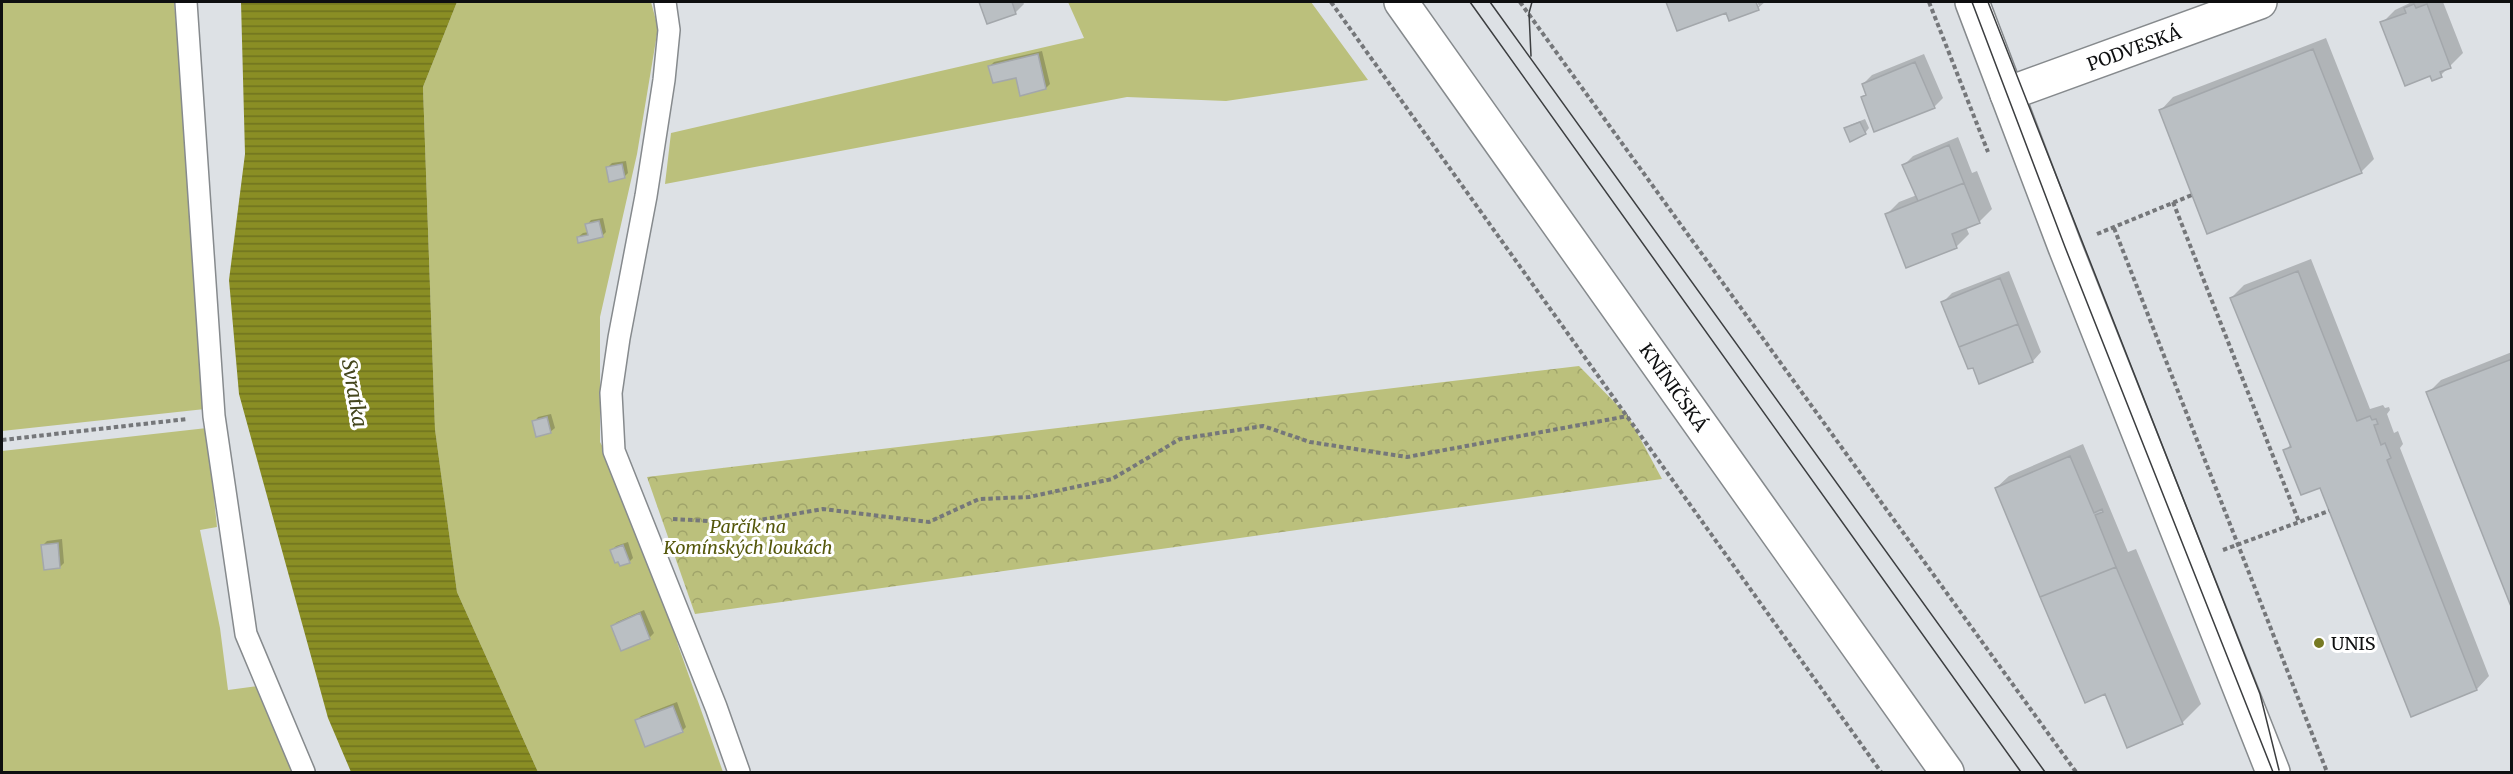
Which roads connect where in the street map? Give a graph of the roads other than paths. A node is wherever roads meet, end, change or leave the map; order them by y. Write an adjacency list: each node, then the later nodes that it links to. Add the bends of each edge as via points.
1 (186, 2): 7 (lane, via 214,416 246,634)
2 (665, 2): 8 (lane, via 669,30 664,80 611,393 614,451)
3 (1401, 2): 9 (street, KNÍNIČSKÁ)
4 (1972, 2): 6 (street)
5 (2260, 2): 6 (street, PODVESKÁ)
6 (2007, 94): 10 (street)
7 (304, 772)
8 (739, 772)
9 (1947, 772)
10 (2273, 772)

